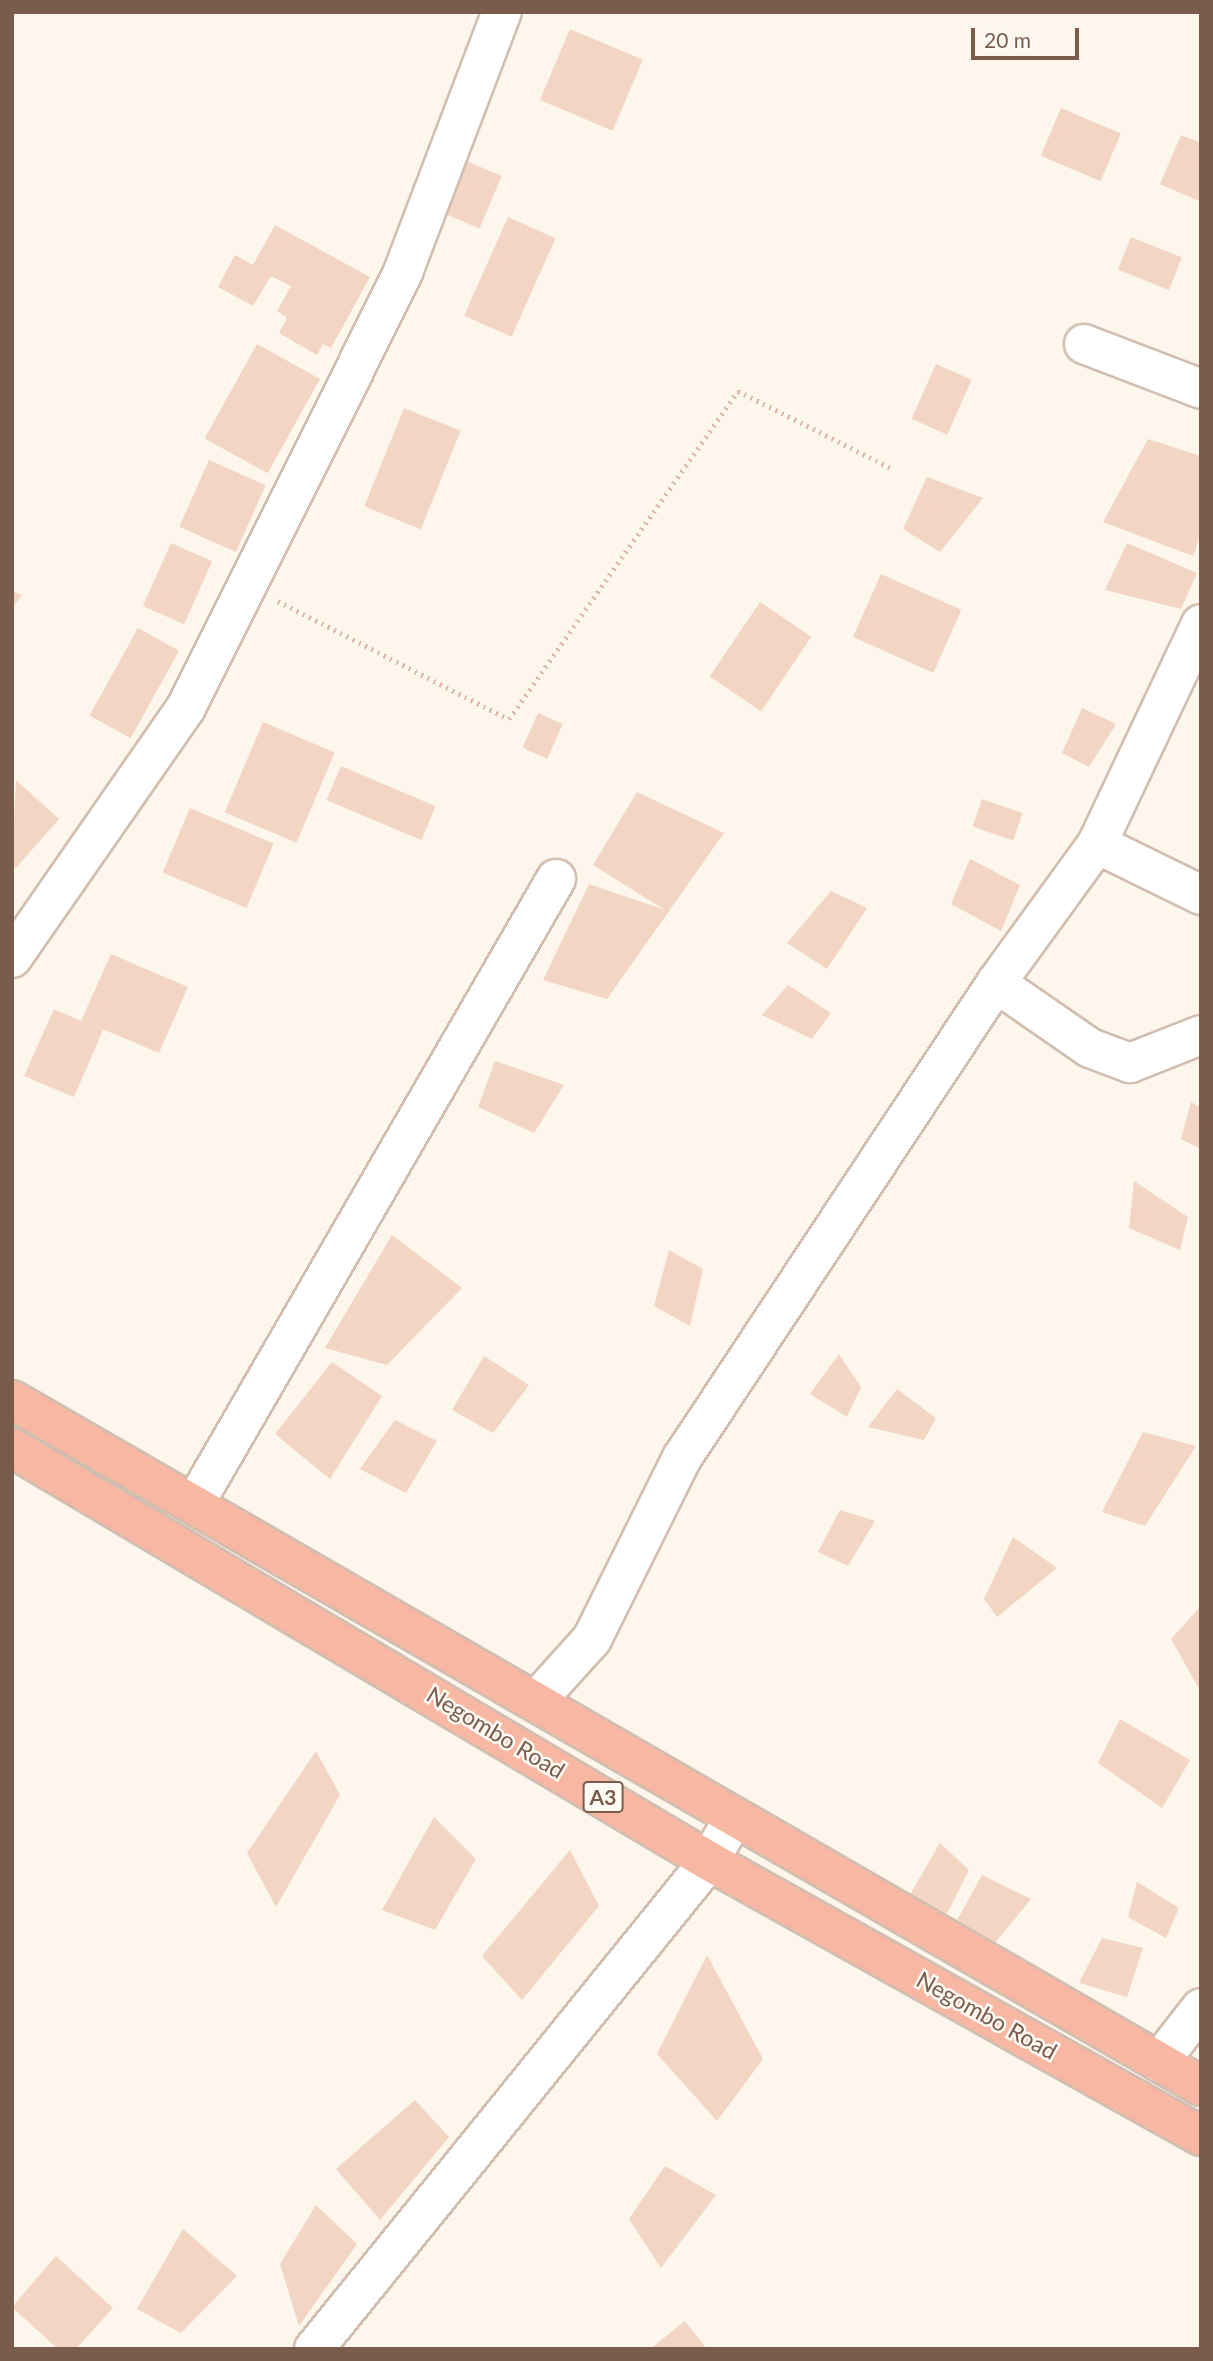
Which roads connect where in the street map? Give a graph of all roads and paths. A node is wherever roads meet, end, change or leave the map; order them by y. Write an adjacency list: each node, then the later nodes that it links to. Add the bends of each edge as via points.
1 (502, 12): 5 (street, via 403,272)
2 (1084, 344): 3 (street)
3 (1201, 388)
4 (893, 469): 5 (path, via 738,391 509,719)
5 (243, 583): 10 (street, via 186,708)
6 (1201, 624): 7 (street)
7 (1097, 844): 9 (street); 11 (street)
8 (556, 879): 15 (street)
9 (1201, 895)
10 (12, 958)
11 (996, 983): 12 (street, via 1090,1048 1130,1063); 16 (street, via 682,1458 592,1639)
12 (1201, 1035)
13 (12, 1400): 15 (highway, Negombo Road / A3)
14 (12, 1448): 18 (highway, Negombo Road / A3)
15 (195, 1503): 16 (highway, Negombo Road / A3)
16 (537, 1700): 17 (highway, Negombo Road / A3)
17 (734, 1818): 18 (street); 20 (highway, Negombo Road / A3)
18 (709, 1861): 22 (highway, Negombo Road / A3); 23 (street)
19 (1201, 2008): 20 (street)
20 (1159, 2062): 21 (highway, Negombo Road / A3)
21 (1201, 2086)
22 (1201, 2136)
23 (314, 2349)

